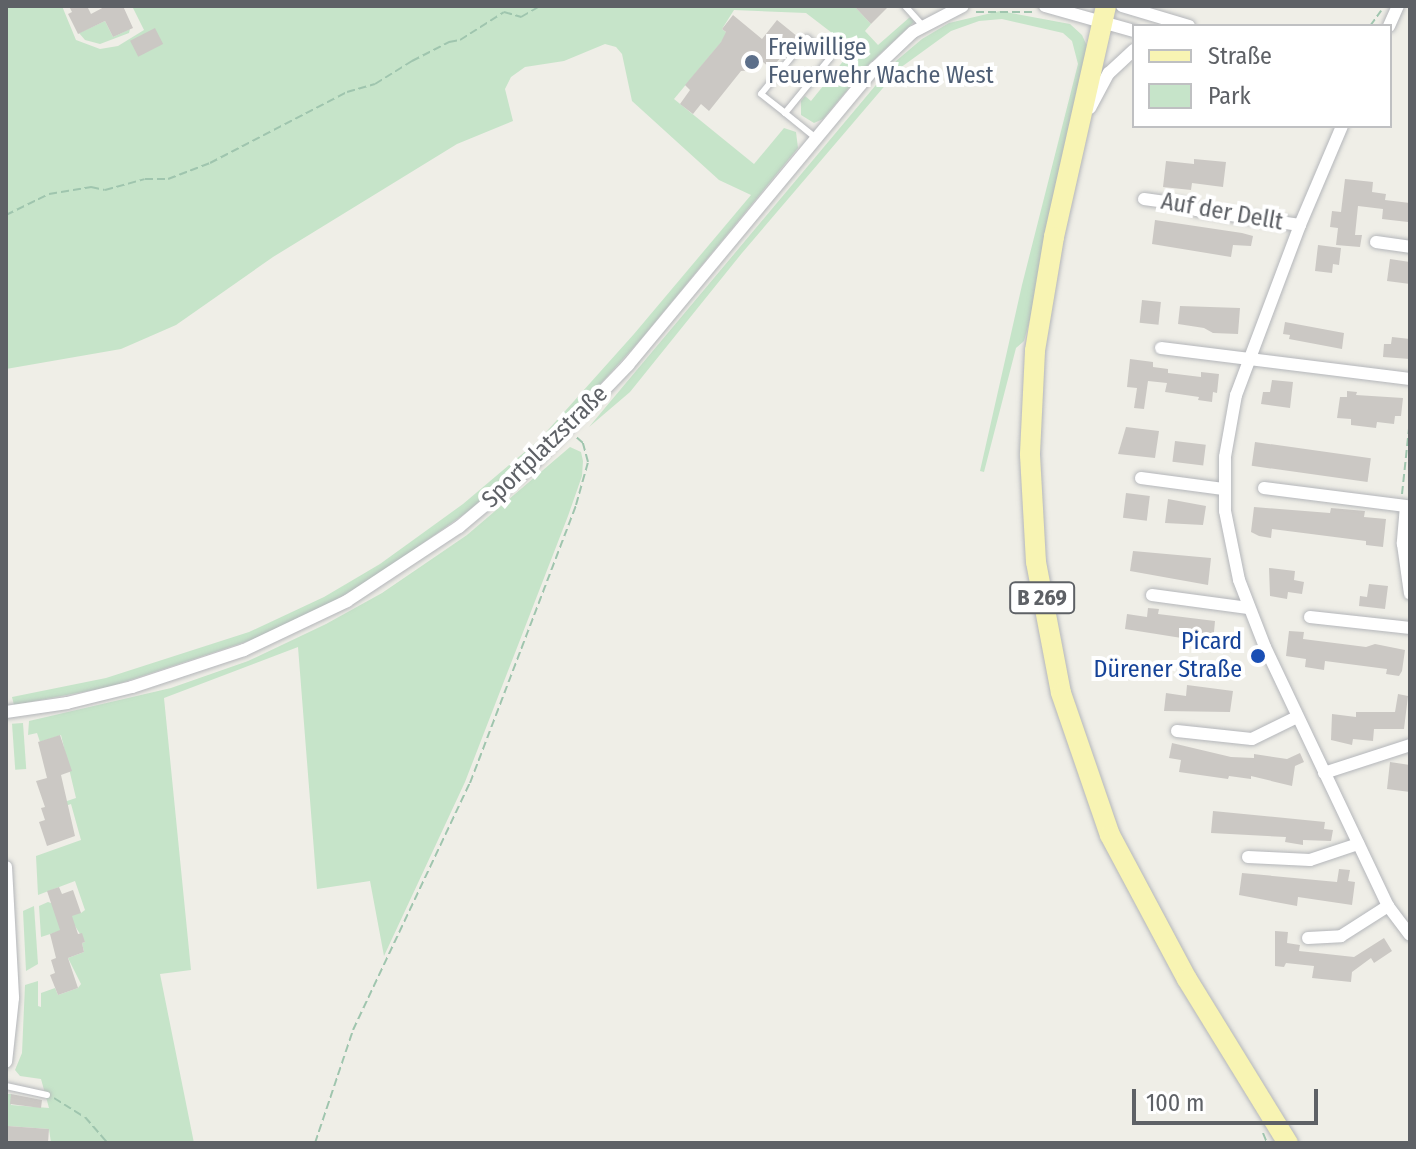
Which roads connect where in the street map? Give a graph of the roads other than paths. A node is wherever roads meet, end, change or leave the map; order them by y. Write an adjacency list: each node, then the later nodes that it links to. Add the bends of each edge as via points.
1 (905, 6): 7 (lane)
2 (1122, 6): 6 (street)
3 (1039, 9): 5 (street)
4 (964, 10): 7 (street, Sportplatzstraße)
5 (1105, 17): 8 (street); 13 (main road, B 269)
6 (1182, 24)
7 (923, 26): 12 (street, Sportplatzstraße, via 875,68)
8 (1132, 30)
9 (1132, 52): 13 (street, via 1109,73)
10 (785, 113): 10 (lane, via 761,94 807,38 830,58); 12 (lane)
11 (1341, 128): 15 (street, Auf der Dellt)
12 (816, 138): 29 (street, Sportplatzstraße, via 628,365 527,470 459,527 376,584 244,650 67,703)
13 (1074, 144): 43 (main road, B 269, via 1035,351 1031,402 1036,562 1051,653 1110,835 1187,979)
14 (1144, 199): 15 (street, Auf der Dellt)
15 (1300, 225): 19 (street, Auf der Dellt)
16 (1376, 242): 17 (street)
17 (1410, 247)
18 (1161, 348): 19 (street)
19 (1247, 359): 20 (street); 23 (street, Auf der Dellt, via 1229,427)
20 (1410, 379)
21 (1141, 478): 23 (street)
22 (1264, 488): 24 (street, via 1406,506 1403,544)
23 (1223, 489): 26 (street, Auf der Dellt, via 1230,548)
24 (1410, 594)
25 (1152, 595): 26 (street)
26 (1248, 608): 30 (street, Auf der Dellt)
27 (1310, 617): 28 (street)
28 (1410, 628)
29 (6, 712)
30 (1297, 717): 31 (street, via 1252,739); 33 (street, Auf der Dellt)
31 (1177, 731)
32 (1410, 745): 33 (street)
33 (1324, 773): 34 (street, Auf der Dellt)
34 (1358, 844): 35 (street, via 1310,860); 37 (street, Auf der Dellt)
35 (1248, 857)
36 (6, 867): 40 (street, via 13,987)
37 (1388, 906): 38 (street, Auf der Dellt); 39 (street, via 1341,936)
38 (1410, 935)
39 (1308, 938)
40 (6, 1062)
41 (6, 1086): 42 (lane)
42 (47, 1095)
43 (1288, 1143)

